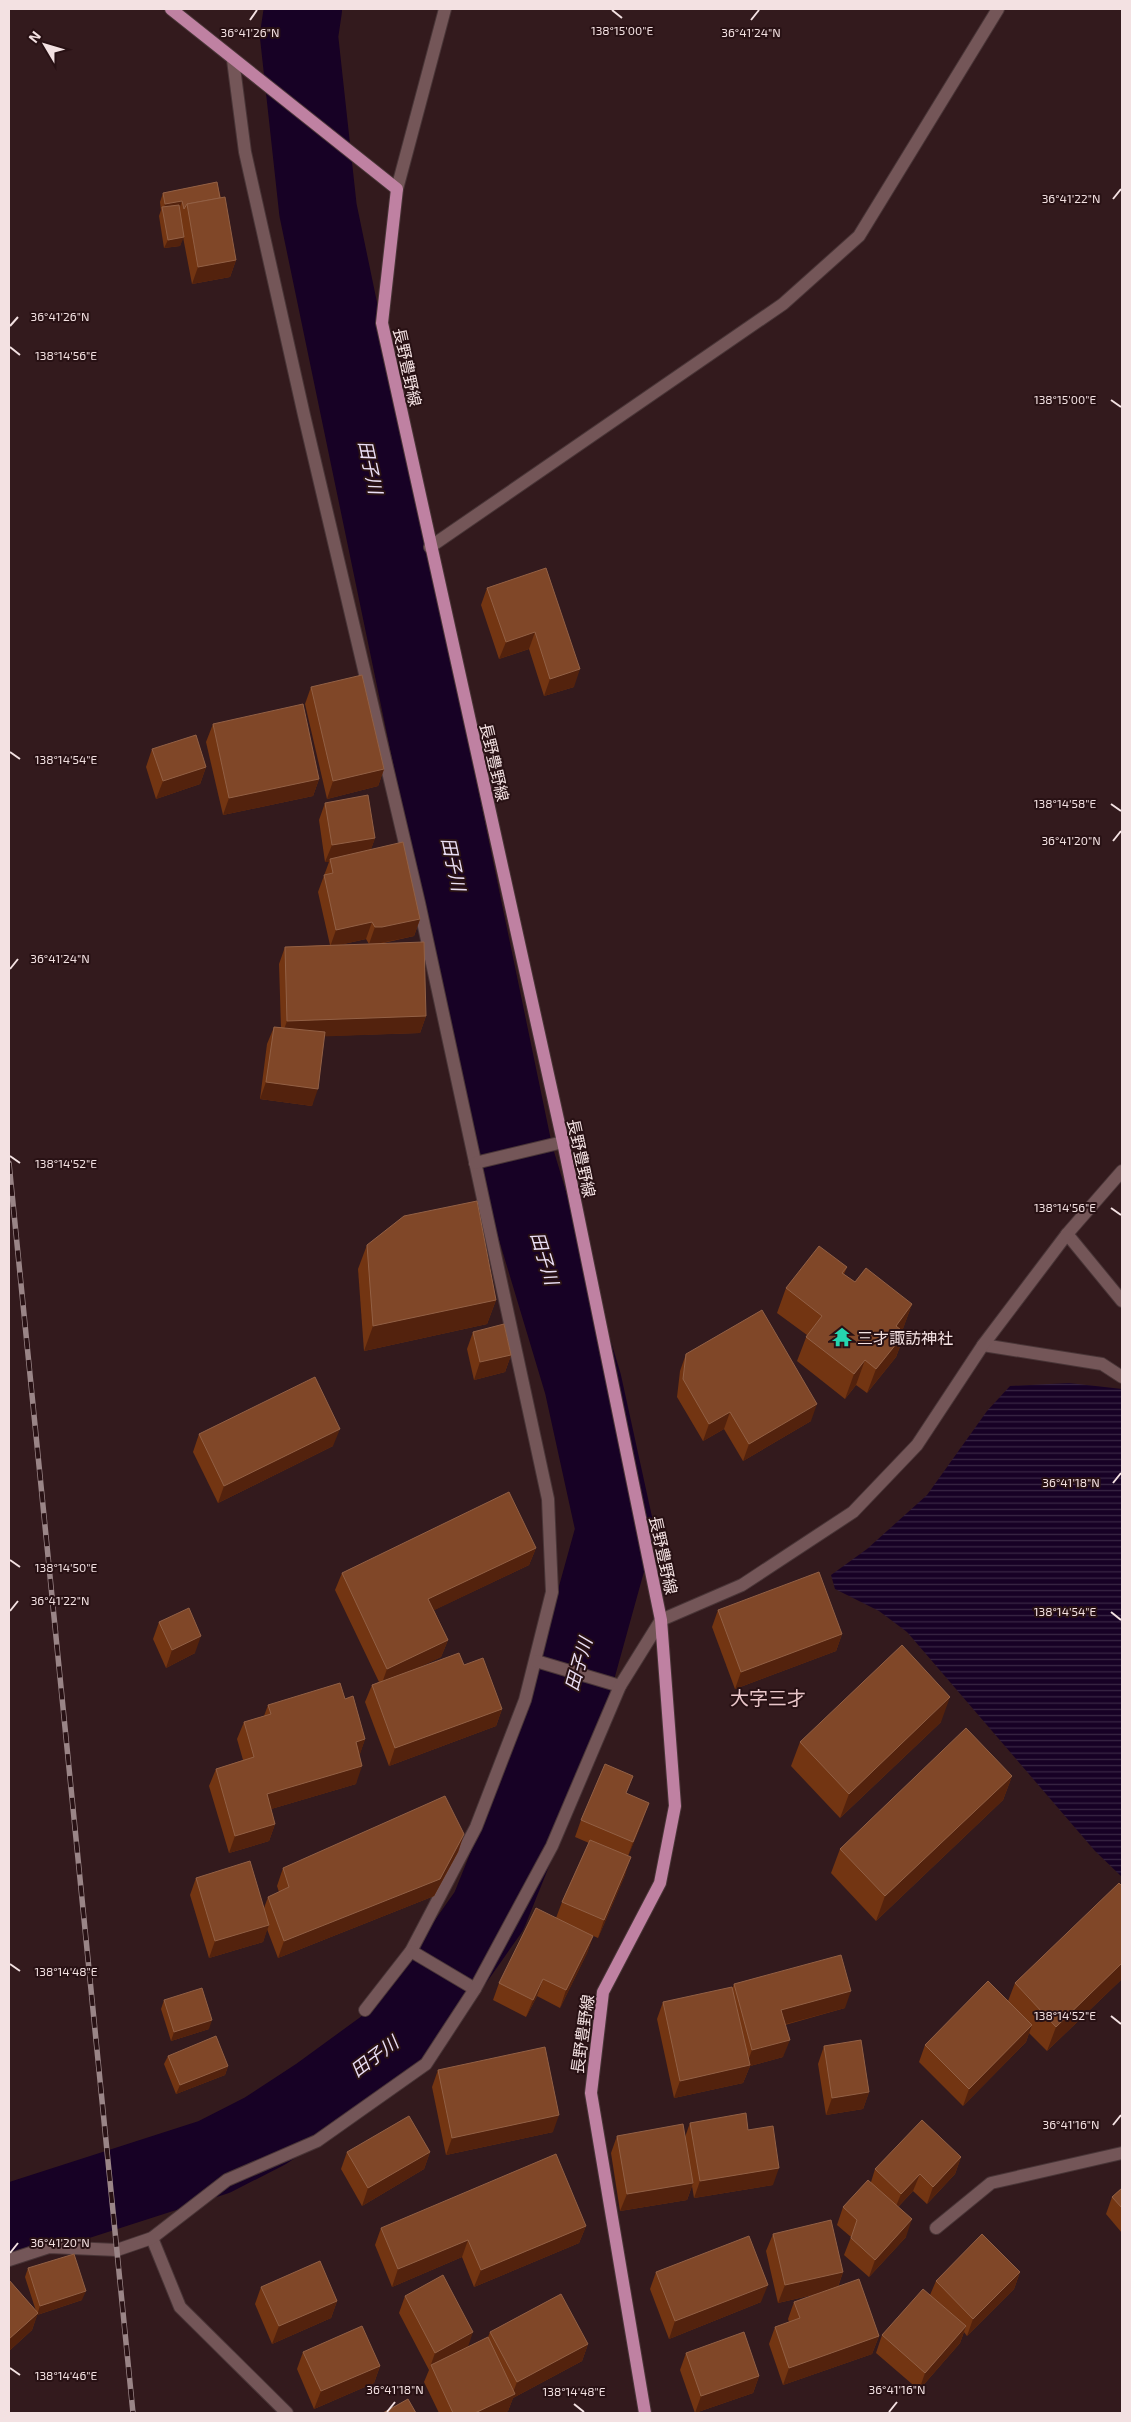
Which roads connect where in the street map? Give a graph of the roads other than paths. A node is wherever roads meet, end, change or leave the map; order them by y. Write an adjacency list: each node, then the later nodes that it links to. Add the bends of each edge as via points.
1 (171, 9): 4 (main road)
2 (445, 9): 5 (street)
3 (998, 9): 6 (street, via 859,236 783,304)
4 (233, 60): 5 (main road); 8 (street, via 250,171 419,903)
5 (397, 189): 6 (main road, 長野豊野線, via 382,323)
6 (430, 547): 7 (main road, 長野豊野線)
7 (557, 1144): 8 (street); 14 (main road, 長野豊野線)
8 (475, 1162): 15 (street, via 548,1498 552,1592)
9 (1122, 1171): 10 (street)
10 (1067, 1234): 11 (street); 12 (street)
11 (1122, 1301)
12 (983, 1345): 13 (street, via 1102,1364); 14 (street, via 917,1445 854,1512 742,1585)
13 (1122, 1377)
14 (661, 1620): 16 (street); 25 (main road, 長野豊野線, via 675,1806 660,1883 603,1992 591,2093)
15 (537, 1661): 16 (street); 17 (street, via 476,1827)
16 (618, 1686): 18 (street, via 552,1846)
17 (412, 1952): 18 (street); 19 (street)
18 (473, 1988): 22 (street, via 426,2064 317,2141 227,2180)
19 (365, 2010)
20 (1122, 2153): 21 (street, via 991,2183)
21 (936, 2228)
22 (152, 2238): 23 (street, via 117,2250 48,2247); 24 (street, via 180,2307)
23 (9, 2260)
24 (287, 2413)
25 (645, 2413)

